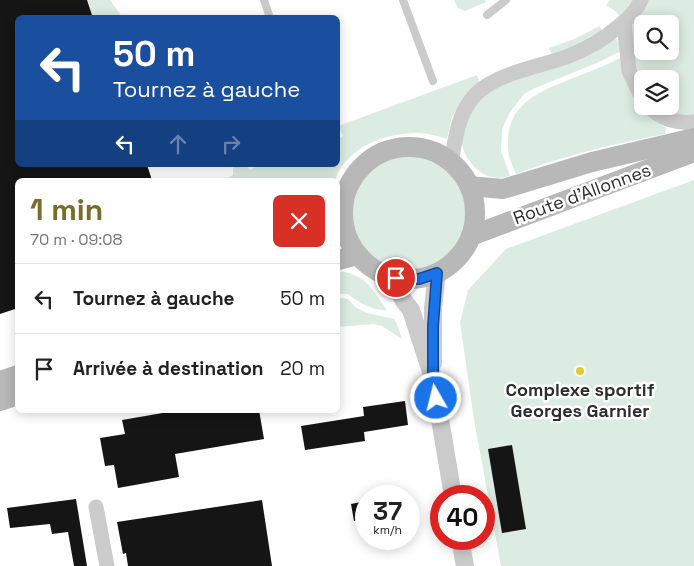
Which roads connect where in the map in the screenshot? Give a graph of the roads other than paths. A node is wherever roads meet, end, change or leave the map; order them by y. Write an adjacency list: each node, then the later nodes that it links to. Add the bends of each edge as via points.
1 (264, 0): 6 (lane)
2 (403, 0): 8 (lane)
3 (506, 0): 5 (lane)
4 (641, 0): 7 (street)
5 (487, 14)
6 (269, 15)
7 (624, 22): 9 (street, via 629,71); 14 (street, via 584,50 482,88 470,100 460,118)
8 (433, 81)
9 (634, 81)
10 (659, 115): 11 (street, via 668,120)
11 (694, 122)
12 (694, 138): 15 (main road, Route d'Allonnes, via 592,162 503,189)
13 (694, 152): 17 (main road, Route d'Allonnes)
14 (452, 163): 15 (main road); 16 (main road, via 424,149 386,151 360,168)
15 (469, 186): 17 (main road, via 475,211)
16 (341, 199): 18 (main road, via 344,227)
17 (471, 236): 20 (main road, via 459,256)
18 (357, 255): 19 (main road); 21 (main road, via 375,270)
19 (340, 259)
20 (437, 273): 21 (main road, via 419,279); 23 (street, via 433,308)
21 (391, 277): 23 (street, via 411,310)
22 (15, 376): 24 (main road)
23 (433, 378): 27 (street)
24 (0, 381)
25 (15, 396): 26 (main road)
26 (0, 401)
27 (451, 485)
28 (96, 507): 30 (street)
29 (462, 550): 31 (street)
30 (107, 566)
31 (465, 566)

